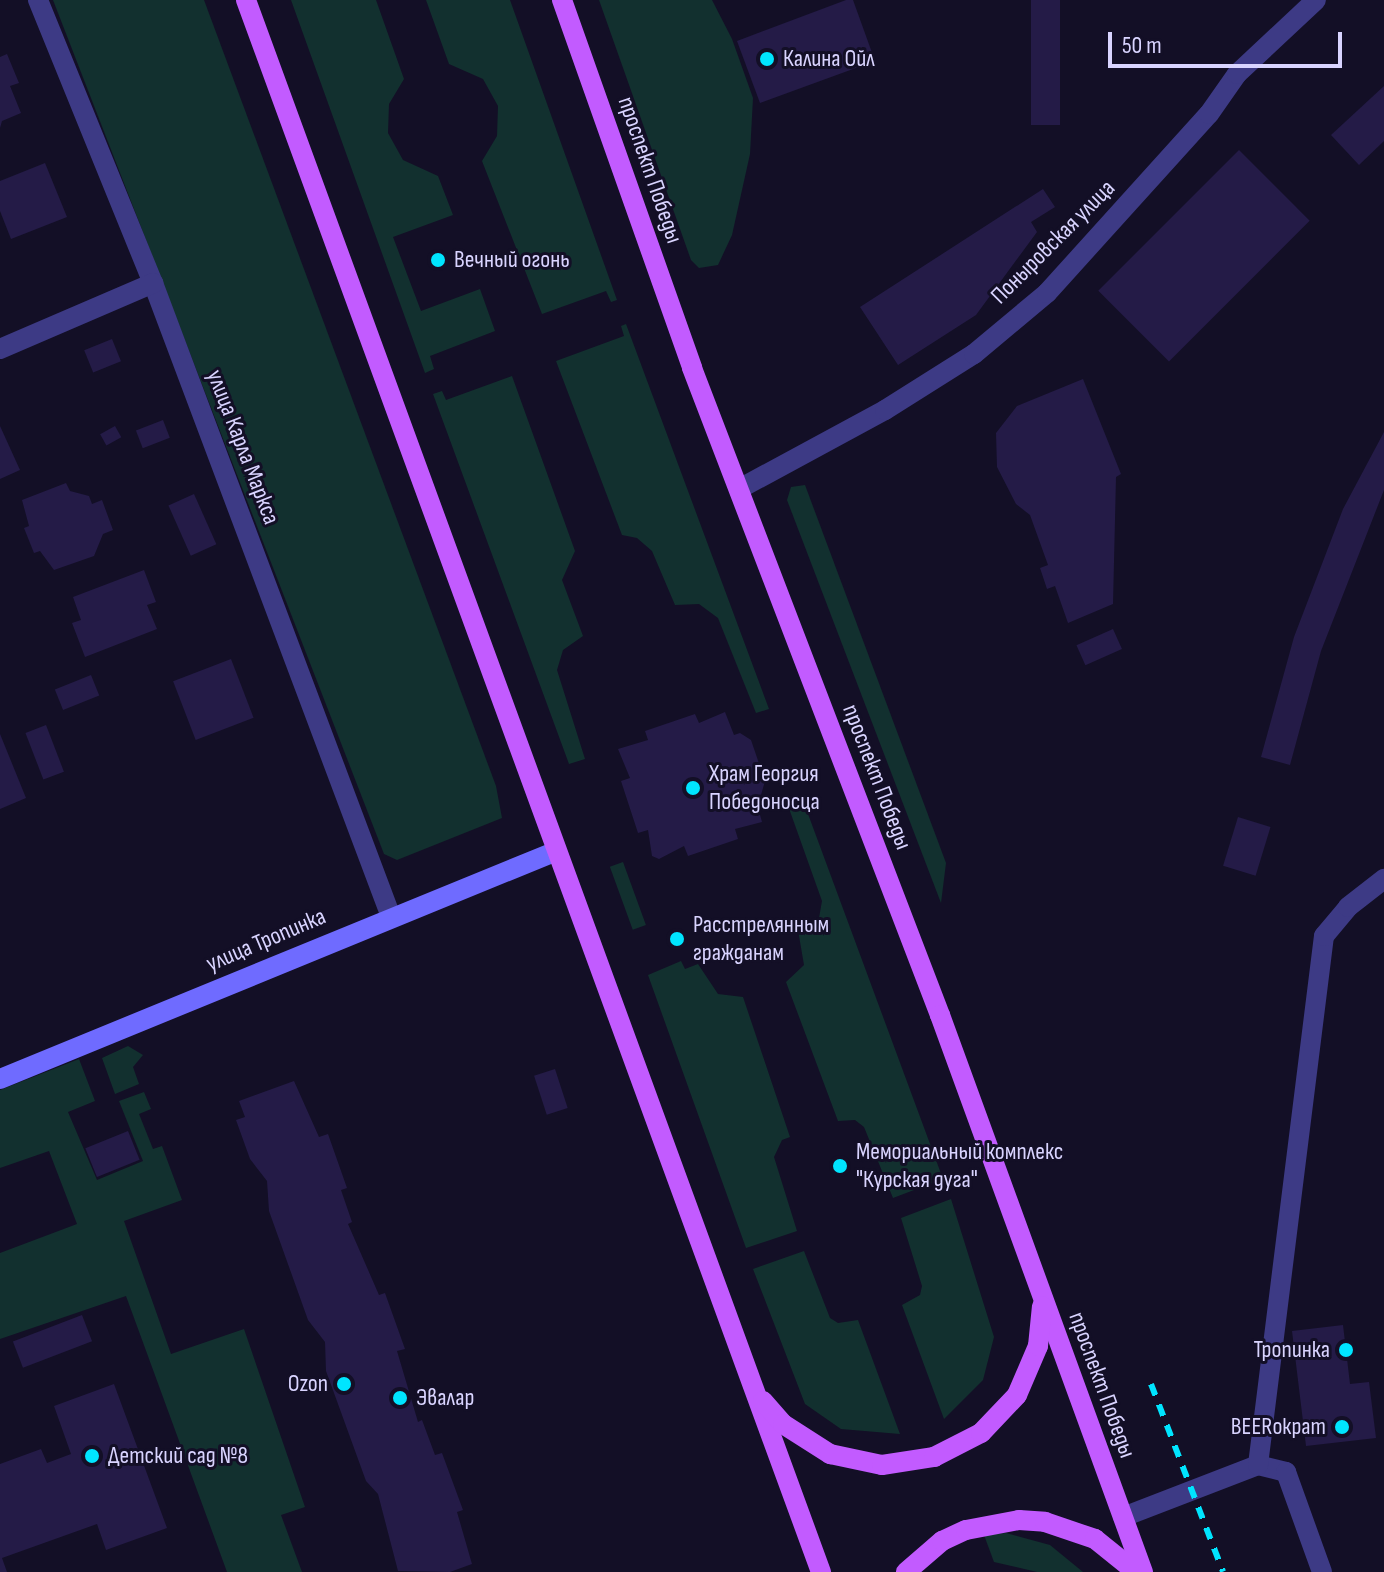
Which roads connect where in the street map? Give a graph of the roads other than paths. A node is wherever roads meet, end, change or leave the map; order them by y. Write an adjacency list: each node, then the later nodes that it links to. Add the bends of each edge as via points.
1 (38, 0): 5 (street, улица Карла Маркса)
2 (246, 0): 8 (main road)
3 (562, 0): 7 (main road, проспект Победы)
4 (1316, 0): 7 (street, Поныровская улица, via 1237,74 1106,230 1023,313 974,354 885,410)
5 (153, 283): 6 (street); 10 (street, улица Карла Маркса)
6 (0, 349)
7 (739, 489): 12 (main road, проспект Победы)
8 (554, 852): 10 (main road, улица Тропинка); 13 (main road)
9 (1382, 880): 14 (street, via 1348,907 1324,936)
10 (391, 917): 11 (main road, улица Тропинка)
11 (0, 1079)
12 (1042, 1296): 13 (main road, via 1038,1346 1017,1395 981,1433 934,1457 882,1465 830,1454 783,1424); 15 (main road, проспект Победы)
13 (753, 1388): 16 (main road)
14 (1258, 1465): 15 (street); 20 (street, via 1286,1472)
15 (1123, 1517): 19 (main road, проспект Победы)
16 (821, 1572)
17 (906, 1572): 18 (main road, via 942,1541 966,1530 1019,1520 1045,1522 1095,1539)
18 (1136, 1572)
19 (1143, 1572)
20 (1322, 1572)

